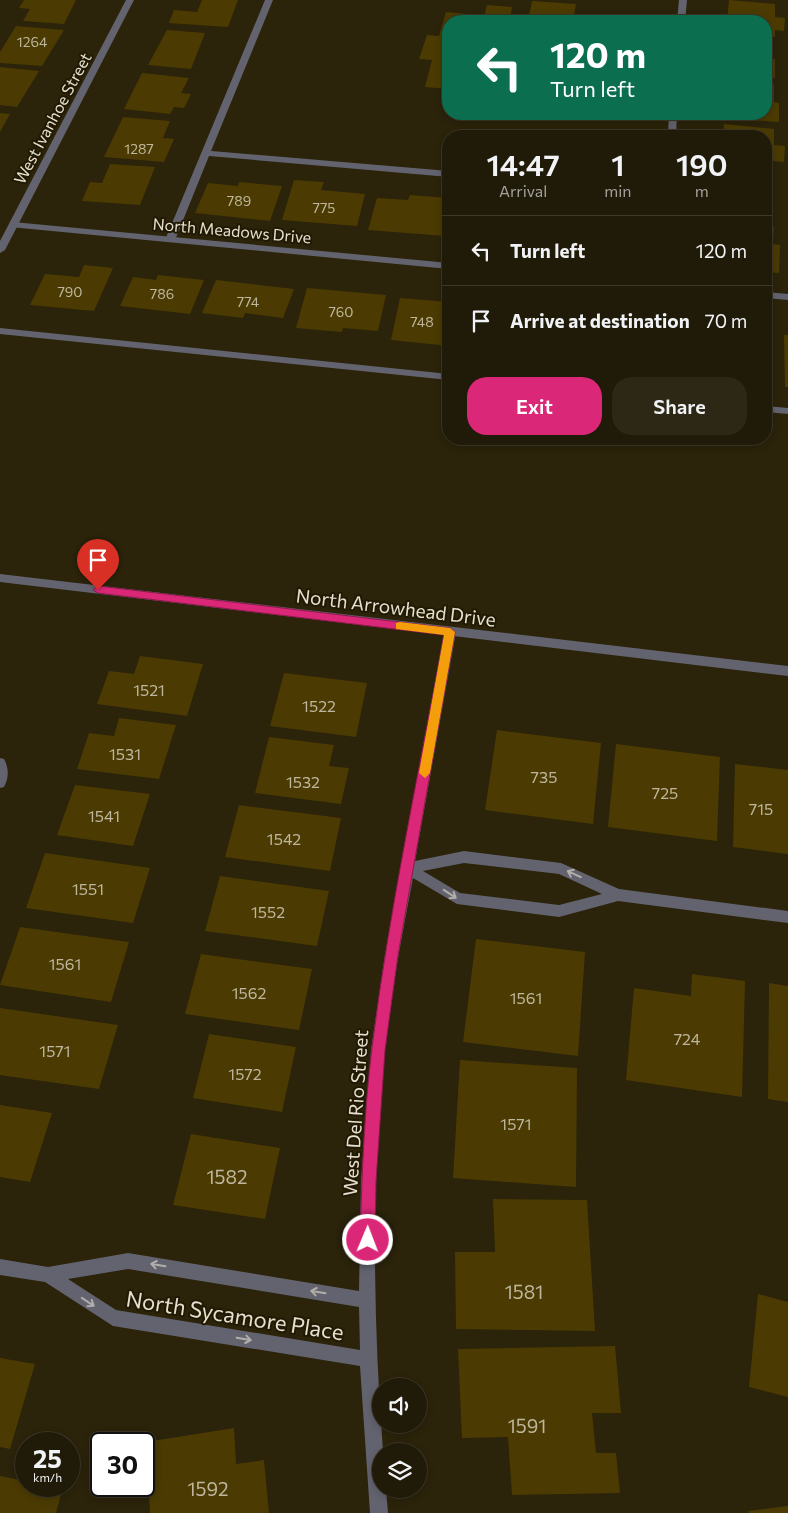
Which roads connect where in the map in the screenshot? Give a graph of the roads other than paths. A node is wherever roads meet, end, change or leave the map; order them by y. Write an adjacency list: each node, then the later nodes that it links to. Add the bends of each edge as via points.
1 (130, 0): 7 (street, West Ivanhoe Street)
2 (270, 0): 5 (street)
3 (683, 0): 4 (street)
4 (682, 15)
5 (206, 153): 6 (street); 8 (street)
6 (442, 173)
7 (13, 225): 8 (street, North Meadows Drive); 9 (street, West Ivanhoe Street)
8 (170, 240): 10 (street, North Meadows Drive)
9 (0, 250)
10 (442, 265)
11 (772, 296): 12 (street)
12 (788, 297)
13 (0, 331): 14 (street)
14 (442, 376)
15 (772, 410): 16 (street)
16 (788, 411)
17 (0, 578): 18 (street, North Arrowhead Drive)
18 (450, 632): 19 (street, North Arrowhead Drive); 22 (street, West Del Rio Street)
19 (788, 671)
20 (0, 763): 21 (street)
21 (0, 783)
22 (408, 868): 23 (street, one-way to 22, via 561,868 464,857); 23 (street, one-way to 23, via 457,898 559,911); 27 (street, West Del Rio Street, via 378,1050 369,1181)
23 (618, 895): 24 (street)
24 (788, 917)
25 (0, 1267): 26 (street, North Sycamore Place)
26 (48, 1275): 27 (street, North Sycamore Place, one-way to 26, via 128,1260); 28 (street, North Sycamore Place, one-way to 28, via 113,1318)
27 (366, 1300): 28 (street, West Del Rio Street)
28 (368, 1359): 29 (street, West Del Rio Street)
29 (379, 1513)

